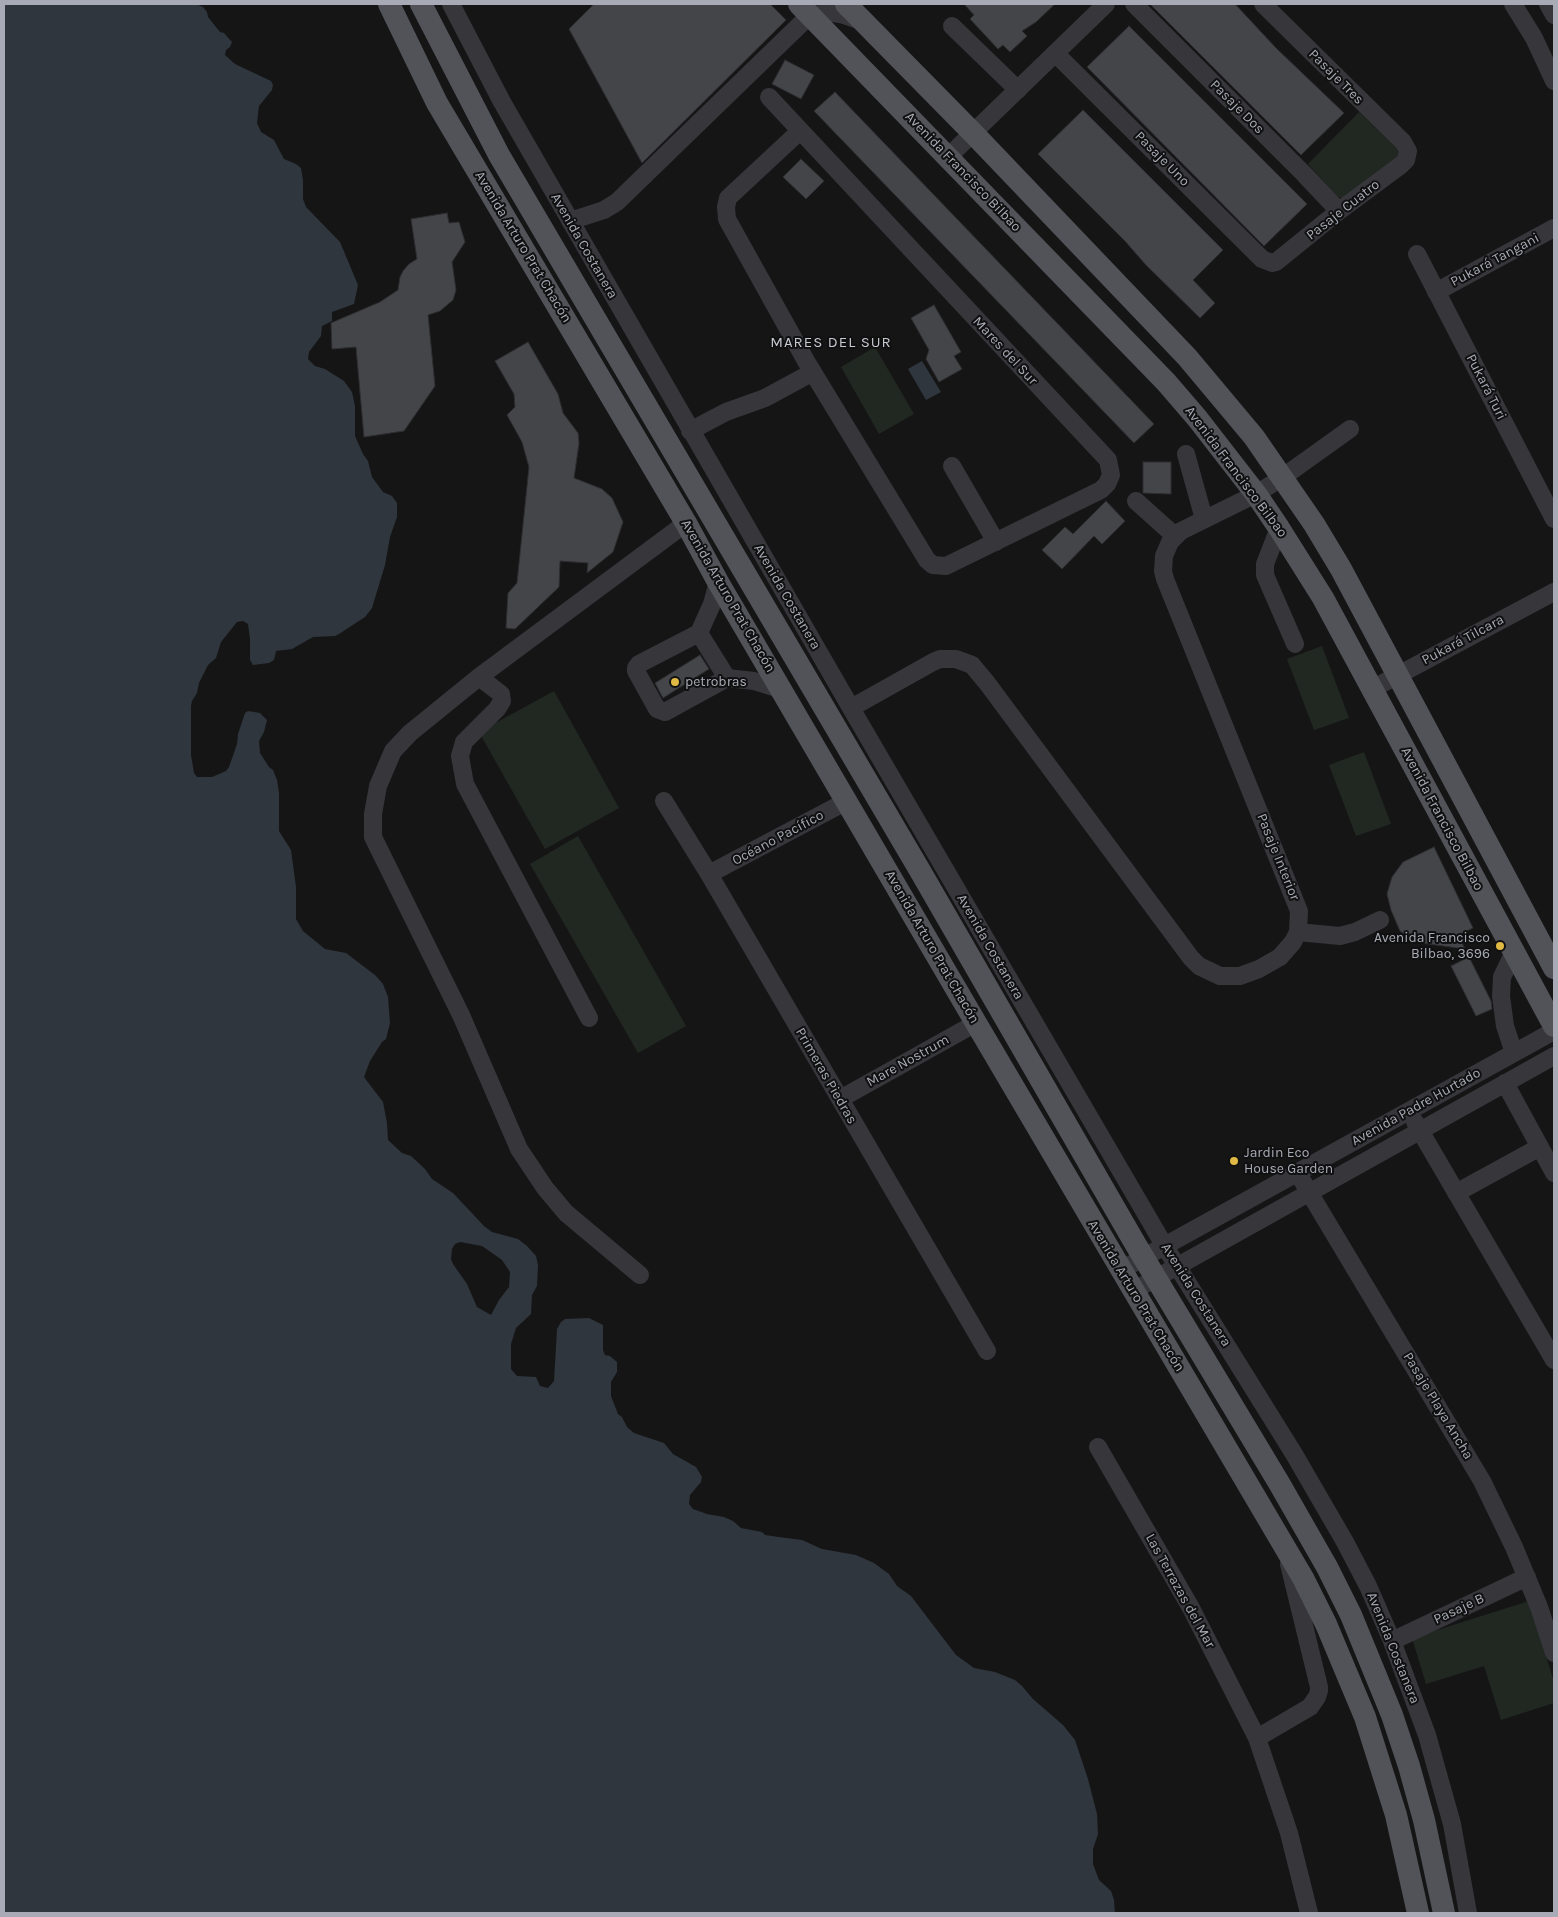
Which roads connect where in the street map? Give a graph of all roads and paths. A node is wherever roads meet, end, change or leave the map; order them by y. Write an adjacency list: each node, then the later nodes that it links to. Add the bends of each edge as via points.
1 (389, 4): 38 (main road, Avenida Arturo Prat Chacón, via 438,104)
2 (421, 4): 75 (main road, Avenida Arturo Prat Chacón, via 499,155 919,868)
3 (451, 4): 23 (street, Avenida Costanera)
4 (846, 4): 12 (main road, Avenida Francisco Bilbao)
5 (1106, 4): 14 (street)
6 (1134, 4): 22 (street, Pasaje Dos)
7 (1263, 4): 20 (street, Pasaje Tres, via 1403,142)
8 (1513, 4): 15 (street, via 1534,38)
9 (1548, 4): 11 (street)
10 (805, 9): 12 (street); 21 (main road, Avenida Francisco Bilbao); 23 (street, via 617,202)
11 (1554, 15)
12 (864, 22): 19 (main road, Avenida Francisco Bilbao)
13 (952, 26): 16 (street)
14 (1055, 53): 16 (street); 26 (street, Pasaje Uno, via 1262,259)
15 (1554, 81)
16 (1018, 90): 19 (street)
17 (769, 97): 18 (street, Mares del Sur)
18 (800, 131): 28 (street, Mares del Sur, via 728,198 726,208 727,220); 41 (street, Mares del Sur, via 1108,460 1111,475 1101,490)
19 (974, 133): 21 (street); 33 (main road, Avenida Francisco Bilbao, via 1187,357)
20 (1408, 151): 22 (street, Pasaje Cuatro, via 1401,165)
21 (948, 157): 34 (main road, Avenida Francisco Bilbao, via 1166,382)
22 (1339, 211): 26 (street, Pasaje Cuatro)
23 (570, 221): 30 (street, Avenida Costanera)
24 (1554, 228): 27 (street, Pukará Tangani)
25 (1417, 254): 27 (street, Pukará Turi)
26 (1272, 263)
27 (1436, 292): 37 (street, Pukará Turi)
28 (810, 366): 30 (street, via 756,390 726,412); 41 (street, Mares del Sur, via 926,560 933,565 946,566)
29 (1350, 429): 33 (street)
30 (690, 431): 51 (street, Avenida Costanera)
31 (1186, 454): 36 (street)
32 (952, 466): 41 (street)
33 (1283, 477): 34 (street); 46 (main road, Avenida Francisco Bilbao, via 1342,569)
34 (1256, 494): 36 (street); 39 (main road, Avenida Francisco Bilbao)
35 (1136, 501): 40 (street)
36 (1204, 519): 40 (street)
37 (1554, 519)
38 (686, 523): 42 (main road, Avenida Arturo Prat Chacón); 47 (street)
39 (1280, 528): 45 (street, via 1265,575); 49 (main road, Avenida Francisco Bilbao, via 1323,598)
40 (1175, 536): 56 (street, Pasaje Interior, via 1164,556 1165,579 1296,900)
41 (996, 542)
42 (718, 582): 44 (street); 50 (main road, Avenida Arturo Prat Chacón)
43 (1554, 592): 46 (street, Pukará Tilcara)
44 (699, 633): 48 (street); 48 (street, via 636,668 658,709 665,712)
45 (1295, 644)
46 (1398, 675): 49 (street, Pukará Tilcara); 58 (main road, Avenida Francisco Bilbao)
47 (479, 677): 59 (street, via 500,694 502,701 464,742 460,756 465,784); 78 (street, via 410,733 393,751 378,786 372,814 373,837 461,1015 519,1149 544,1188 566,1213)
48 (727, 678): 50 (street, via 754,681)
49 (1372, 689): 57 (main road, Avenida Francisco Bilbao)
50 (783, 690): 53 (main road, Avenida Arturo Prat Chacón)
51 (851, 708): 56 (street, via 933,662 948,659 964,661 978,671 1199,966 1225,977 1250,974 1280,957 1294,942); 74 (street, Avenida Costanera)
52 (664, 801): 54 (street, Primeras Piedras)
53 (847, 801): 54 (street, Océano Pacífico); 60 (main road, Avenida Arturo Prat Chacón)
54 (709, 874): 66 (street, Primeras Piedras)
55 (1380, 920): 56 (street, via 1340,936)
56 (1298, 932)
57 (1514, 952): 61 (main road, Avenida Francisco Bilbao); 63 (street, via 1502,977 1500,996)
58 (1554, 968)
59 (589, 1018)
60 (976, 1022): 66 (street, Mare Nostrum); 77 (main road, Avenida Arturo Prat Chacón)
61 (1554, 1026)
62 (1554, 1031): 63 (street, Avenida Padre Hurtado)
63 (1514, 1053): 67 (street, Avenida Padre Hurtado)
64 (1554, 1056): 65 (street, Avenida Padre Hurtado)
65 (1505, 1083): 68 (street, Avenida Padre Hurtado); 69 (street)
66 (840, 1099): 81 (street, Primeras Piedras)
67 (1409, 1111): 68 (street); 70 (street, Avenida Padre Hurtado)
68 (1420, 1131): 72 (street, Avenida Padre Hurtado); 73 (street)
69 (1540, 1147): 71 (street); 73 (street)
70 (1297, 1172): 72 (street, Pasaje Playa Ancha); 74 (street, Avenida Padre Hurtado)
71 (1554, 1173)
72 (1309, 1193): 76 (street, Avenida Padre Hurtado); 85 (street, Pasaje Playa Ancha, via 1468,1456)
73 (1456, 1193): 82 (street)
74 (1164, 1244): 75 (street, Avenida Padre Hurtado); 76 (street, Avenida Costanera)
75 (1143, 1257): 77 (street, Avenida Padre Hurtado); 79 (main road, Avenida Arturo Prat Chacón)
76 (1178, 1266): 79 (street, Avenida Padre Hurtado); 86 (street, Avenida Costanera, via 1323,1504 1368,1586)
77 (1121, 1270): 80 (main road, Avenida Arturo Prat Chacón)
78 (640, 1275)
79 (1156, 1278): 80 (street, Avenida Padre Hurtado); 91 (main road, Avenida Arturo Prat Chacón, via 1301,1520 1351,1616 1373,1665 1409,1766)
80 (1133, 1291): 84 (main road, Avenida Arturo Prat Chacón)
81 (987, 1351)
82 (1554, 1358)
83 (1098, 1448): 88 (street, Las Terrazas del Mar, via 1191,1608)
84 (1284, 1544): 88 (street, via 1319,1687 1318,1696 1310,1707); 90 (main road, Avenida Arturo Prat Chacón, via 1326,1624 1366,1718 1396,1815)
85 (1527, 1577): 86 (street, Pasaje B); 87 (street, Pasaje Playa Ancha)
86 (1392, 1641): 92 (street, Avenida Costanera, via 1442,1784)
87 (1554, 1653)
88 (1257, 1738): 89 (street, Las Terrazas del Mar, via 1289,1833)
89 (1308, 1913)
90 (1418, 1913)
91 (1444, 1913)
92 (1468, 1913)

